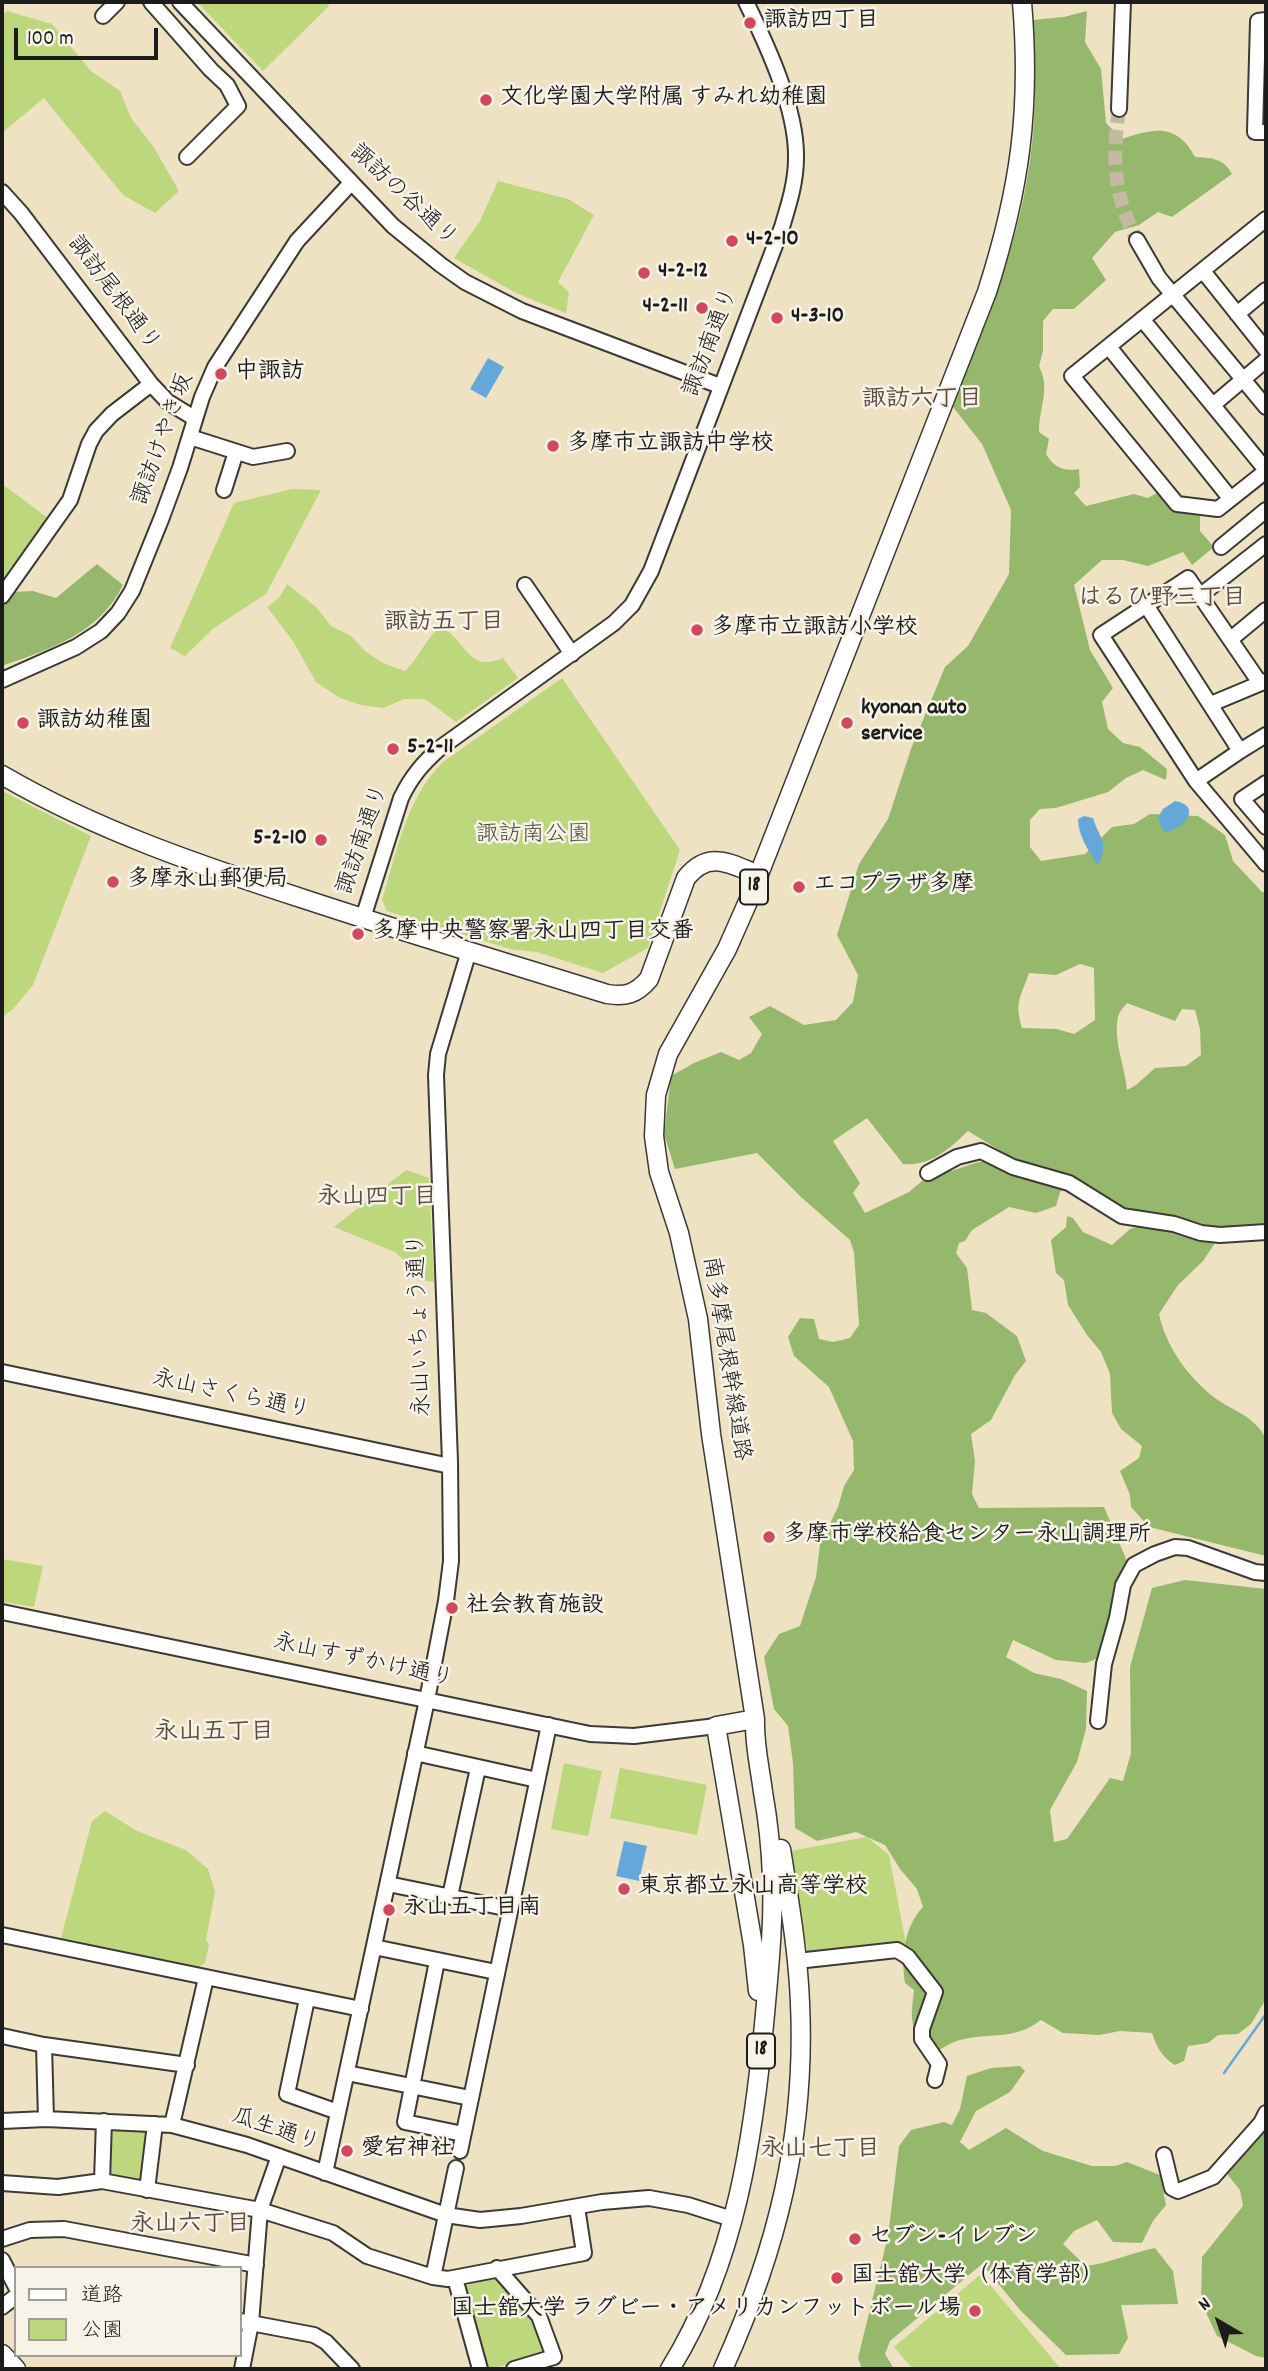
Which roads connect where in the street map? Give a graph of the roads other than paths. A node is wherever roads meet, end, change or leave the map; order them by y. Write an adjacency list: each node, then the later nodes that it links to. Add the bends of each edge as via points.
1 (117, 2): 8 (street)
2 (151, 2): 12 (street)
3 (180, 2): 10 (street, 諏訪の谷通り)
4 (747, 2): 30 (street, 諏訪南通り, via 786,100 796,161 785,218)
5 (1011, 2): 11 (main road, 南多摩尾根幹線道路 / 18)
6 (1022, 2): 11 (main road, 南多摩尾根幹線道路 / 18)
7 (1123, 2): 13 (street)
8 (103, 16)
9 (1266, 20): 14 (street, via 1258,21 1255,132)
10 (244, 69): 12 (street); 16 (street, 諏訪の谷通り)
11 (1026, 70): 60 (main road, 南多摩尾根幹線道路 / 18, via 1023,142 1011,211 987,292)
12 (227, 85): 15 (street, via 238,106)
13 (1119, 109)
14 (1266, 132)
15 (187, 157)
16 (351, 183): 30 (street, 諏訪の谷通り, via 424,253 488,295); 33 (street, 諏訪けやき坂, via 297,241 244,320 215,367)
17 (2, 191): 29 (street, 諏訪尾根通り)
18 (1266, 219): 20 (street)
19 (1137, 240): 22 (street)
20 (1203, 271): 22 (street); 23 (street)
21 (1266, 290): 23 (street)
22 (1172, 295): 24 (street); 28 (street)
23 (1237, 314): 26 (street)
24 (1142, 319): 25 (street); 31 (street)
25 (1109, 347): 39 (street); 39 (street, via 1072,376 1177,504 1218,509)
26 (1266, 350)
27 (1266, 360): 28 (street)
28 (1243, 379): 31 (street); 32 (street)
29 (151, 384): 33 (street, 諏訪尾根通り, via 168,402); 45 (street, via 96,430 70,500)
30 (720, 386): 49 (street, 諏訪南通り, via 645,585 624,614)
31 (1213, 405): 37 (street)
32 (1266, 407)
33 (194, 418): 34 (street, 諏訪けやき坂)
34 (190, 437): 36 (street); 50 (street, 諏訪けやき坂, via 153,539 118,613 76,647)
35 (287, 451): 36 (street, via 253,457)
36 (236, 452): 38 (street)
37 (1266, 470): 39 (street)
38 (224, 490)
39 (1230, 498)
40 (1266, 510): 42 (street)
41 (1266, 544): 44 (street)
42 (1221, 547)
43 (525, 585): 49 (street)
44 (1202, 595): 46 (street, via 1188,578); 48 (street)
45 (2, 596)
46 (1146, 606): 52 (street); 56 (street, via 1101,635)
47 (1266, 610): 48 (street)
48 (1231, 639): 51 (street)
49 (572, 654): 61 (street, 諏訪南通り, via 422,764 401,798)
50 (2, 680)
51 (1263, 682): 52 (street)
52 (1211, 704): 54 (street)
53 (1266, 735): 54 (street)
54 (1240, 751): 56 (street)
55 (2, 775): 61 (main road, 18, via 154,849)
56 (1196, 781): 59 (street)
57 (1266, 783): 58 (street, via 1242,799)
58 (1266, 827)
59 (1265, 860)
60 (759, 875): 62 (main road, 18, via 723,861 700,863 693,869 649,979 631,995 607,994); 70 (main road, 南多摩尾根幹線道路 / 18, via 727,949 668,1054 656,1095 654,1136 659,1172 679,1233 698,1319)
61 (363, 918): 62 (main road, 18)
62 (469, 951): 66 (street, 永山いちょう通り, via 436,1075)
63 (928, 1173): 64 (street, via 957,1157 981,1151 1013,1167 1069,1183 1122,1216 1201,1233)
64 (1266, 1232)
65 (2, 1372): 66 (street, 永山さくら通り)
66 (450, 1466): 69 (street, 永山いちょう通り, via 451,1562)
67 (1266, 1573): 71 (street, via 1175,1547 1135,1565 1123,1585 1104,1664)
68 (2, 1612): 69 (street, 永山すずかけ通り)
69 (427, 1700): 72 (street, 永山すずかけ通り); 74 (street, 永山いちょう通り)
70 (755, 1719): 73 (main road); 83 (main road, 南多摩尾根幹線道路 / 18, via 768,1772); 90 (main road, 南多摩尾根幹線道路 / 18, via 772,1878)
71 (1098, 1721)
72 (548, 1725): 73 (street, 永山すずかけ通り, via 590,1734 634,1735); 76 (street)
73 (716, 1726): 90 (main road, via 757,1973)
74 (415, 1754): 75 (street); 77 (street, 永山いちょう通り)
75 (478, 1768): 76 (street); 78 (street)
76 (537, 1780): 79 (street)
77 (388, 1884): 78 (street); 81 (street, 永山いちょう通り)
78 (450, 1896): 79 (street)
79 (510, 1909): 84 (street)
80 (2, 1935): 85 (street)
81 (374, 1947): 82 (street); 87 (street, 永山いちょう通り)
82 (438, 1961): 84 (street); 94 (street)
83 (797, 1961): 93 (street, via 897,1950 908,1957 936,1992 922,2029 922,2039 939,2064); 131 (main road, 南多摩尾根幹線道路 / 18, via 801,2061 788,2172 765,2268)
84 (496, 1972): 95 (street)
85 (206, 1978): 86 (street); 91 (street)
86 (307, 1999): 87 (street); 96 (street, via 287,2094)
87 (361, 2009): 92 (street, 永山いちょう通り)
88 (2, 2036): 89 (street)
89 (44, 2045): 91 (street); 98 (street)
90 (761, 2052): 115 (main road, 南多摩尾根幹線道路 / 18, via 749,2152)
91 (187, 2065): 102 (street)
92 (347, 2073): 94 (street); 96 (street, 永山いちょう通り)
93 (935, 2080)
94 (412, 2085): 95 (street); 103 (street, via 405,2122)
95 (470, 2098): 103 (street)
96 (338, 2112): 108 (street, 永山いちょう通り)
97 (1266, 2113): 105 (street, via 1213,2177 1178,2191 1172,2188)
98 (46, 2119): 99 (street, 瓜生通り); 100 (street, 瓜生通り)
99 (2, 2121)
100 (104, 2121): 101 (street, 瓜生通り); 109 (street)
101 (155, 2124): 102 (street, 瓜生通り); 111 (street)
102 (172, 2125): 106 (street, 瓜生通り)
103 (463, 2134): 104 (street)
104 (460, 2151)
105 (1164, 2155)
106 (279, 2156): 108 (street, 瓜生通り); 113 (street)
107 (456, 2168): 114 (street)
108 (325, 2173): 114 (street, 瓜生通り)
109 (102, 2181): 110 (street, via 58,2187); 111 (street)
110 (2, 2183)
111 (147, 2189): 113 (street)
112 (577, 2207): 114 (street, 瓜生通り, via 480,2220); 115 (street, 瓜生通り, via 649,2198); 119 (street, via 584,2253)
113 (260, 2210): 118 (street); 120 (street, via 333,2233 367,2256)
114 (446, 2216): 120 (street)
115 (732, 2219): 130 (main road, 南多摩尾根幹線道路 / 18, via 697,2318)
116 (2, 2239): 118 (street, via 30,2230 64,2229)
117 (2, 2260): 122 (street)
118 (256, 2265): 123 (street)
119 (497, 2269): 121 (street); 129 (street, via 539,2316 554,2357)
120 (433, 2277): 121 (street)
121 (455, 2277): 128 (street)
122 (14, 2283)
123 (245, 2322): 126 (street); 127 (street, via 314,2335)
124 (2, 2354): 125 (main road)
125 (16, 2369)
126 (242, 2369)
127 (352, 2369)
128 (480, 2369)
129 (514, 2369)
130 (670, 2369)
131 (723, 2369)

